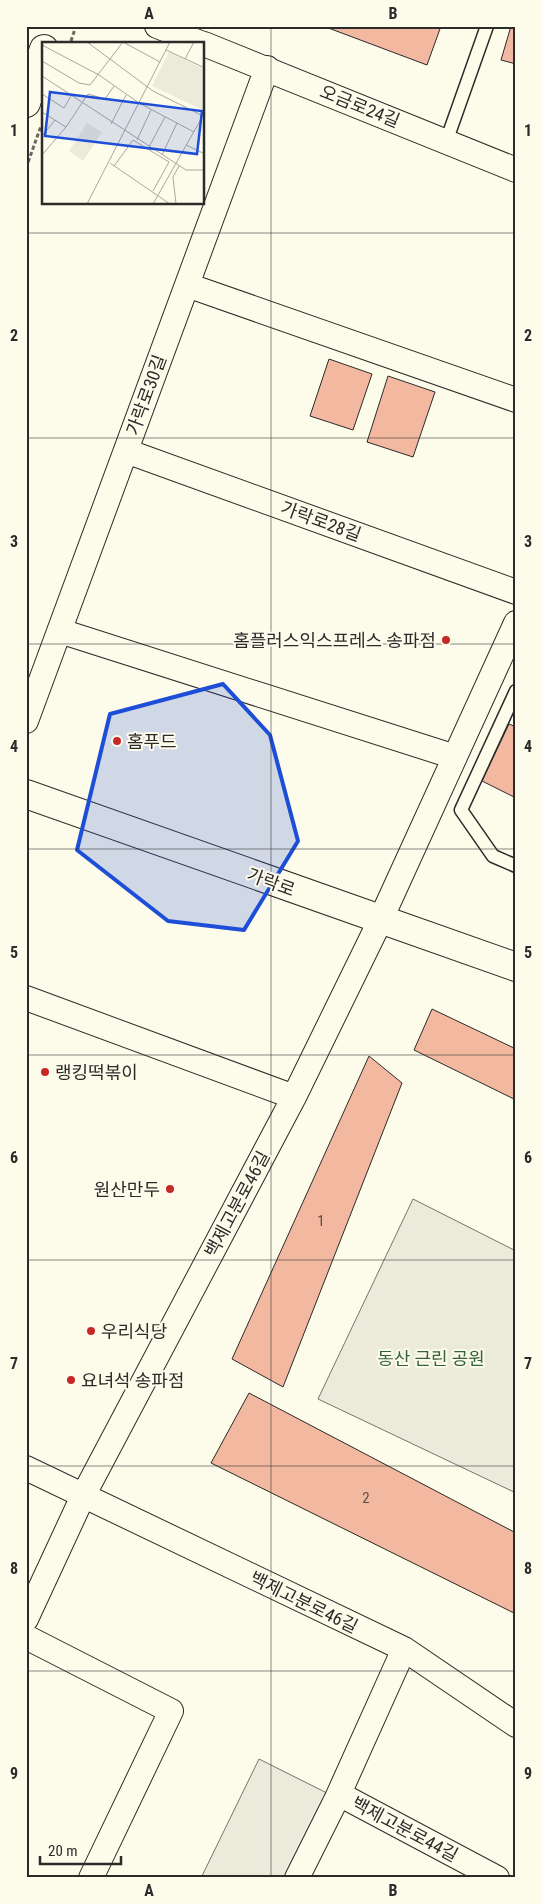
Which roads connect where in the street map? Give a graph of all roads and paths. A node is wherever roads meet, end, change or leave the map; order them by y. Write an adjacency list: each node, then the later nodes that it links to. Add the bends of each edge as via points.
1 (51, 26): 5 (street)
2 (76, 26): 6 (path)
3 (157, 26): 7 (street, 오금로24길)
4 (486, 26): 13 (lane)
5 (46, 42)
6 (71, 42)
7 (198, 42)
8 (205, 45): 10 (street, 오금로24길)
9 (42, 55): 11 (street)
10 (266, 68): 13 (street, 오금로24길); 16 (street, 가락로30길)
11 (26, 103)
12 (42, 124): 14 (path)
13 (446, 142): 15 (street, 오금로24길)
14 (26, 168)
15 (516, 170)
16 (187, 285): 17 (street); 18 (street, 가락로30길)
17 (516, 400)
18 (126, 451): 19 (street, 가락로28길); 21 (street, 가락로30길)
19 (516, 592)
20 (516, 623): 24 (street)
21 (60, 631): 23 (street, 가락로30길); 24 (street)
22 (516, 691): 26 (lane, via 461,810 493,856)
23 (26, 721)
24 (455, 757): 27 (street)
25 (26, 794): 27 (street, 가락로)
26 (516, 866)
27 (380, 921): 28 (street, 가락로); 30 (street, 백제고분로46길)
28 (516, 968)
29 (26, 998): 30 (street)
30 (294, 1097): 32 (street, 백제고분로46길)
31 (26, 1468): 32 (street, 백제고분로46길)
32 (83, 1496): 33 (street, 백제고분로46길); 35 (street, 백제고분로46길)
33 (26, 1619)
34 (26, 1637): 38 (street, via 172,1711)
35 (404, 1649): 36 (street, 백제고분로46길); 37 (street, 백제고분로44길)
36 (516, 1725)
37 (339, 1794): 39 (street, 백제고분로44길); 40 (street, 백제고분로44길)
38 (91, 1878)
39 (297, 1878)
40 (497, 1878)

